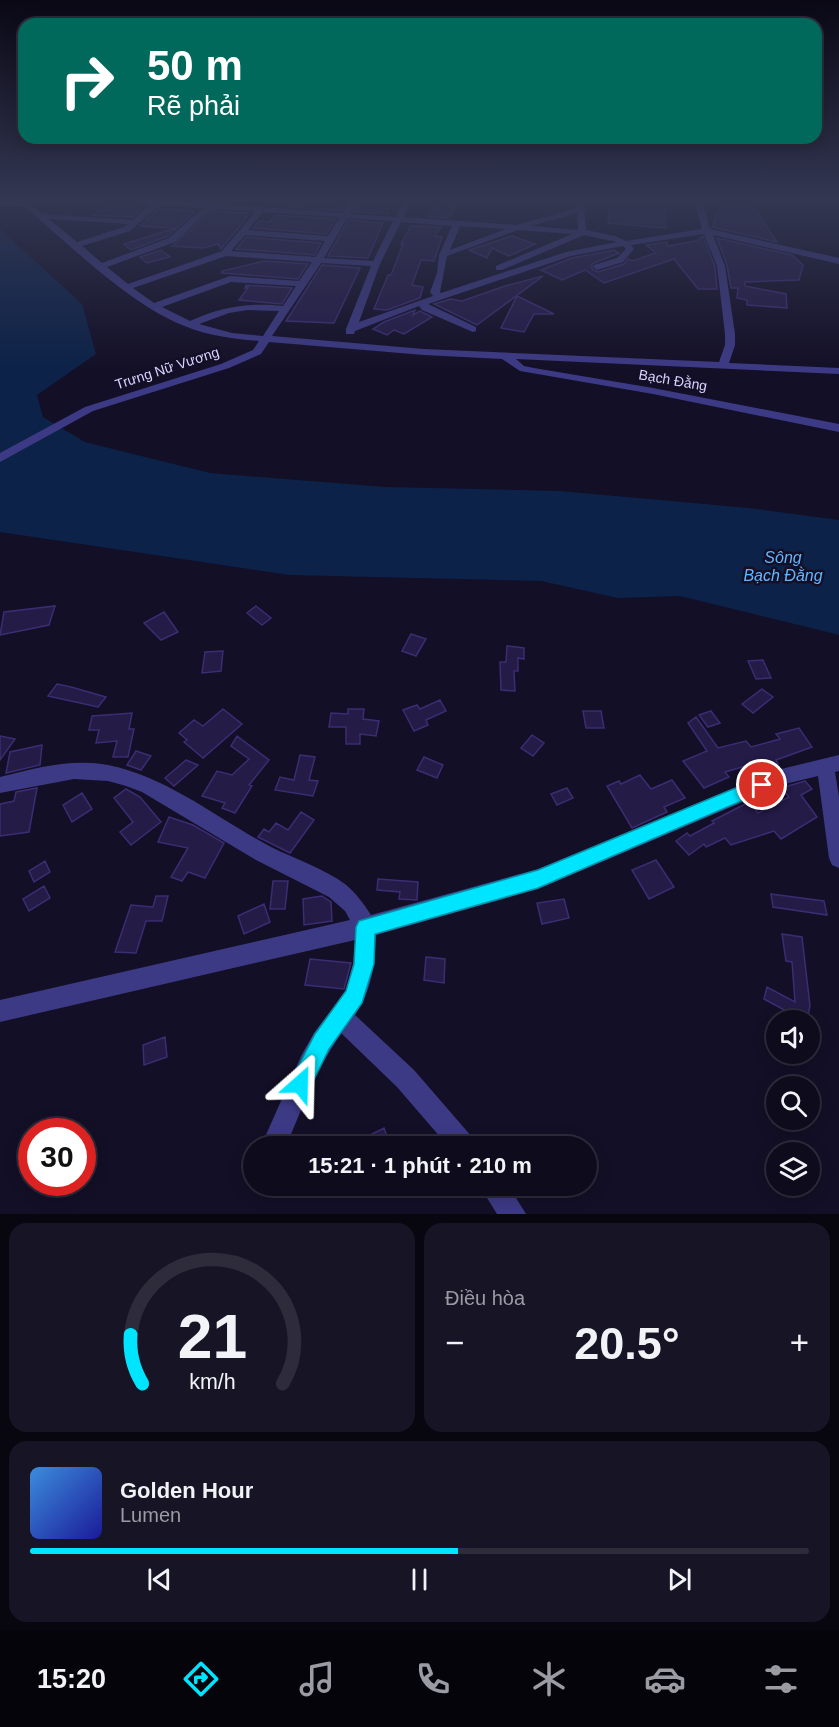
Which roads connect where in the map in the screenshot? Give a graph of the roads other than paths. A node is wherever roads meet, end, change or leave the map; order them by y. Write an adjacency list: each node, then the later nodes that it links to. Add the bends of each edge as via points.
1 (89, 257): 16 (street)
2 (126, 257): 16 (street)
3 (214, 257): 20 (street)
4 (267, 257): 13 (street)
5 (321, 257): 13 (street, Trưng Nữ Vương)
6 (380, 257): 15 (street)
7 (443, 257): 21 (street, via 435,291)
8 (527, 257): 18 (street)
9 (561, 257): 21 (street)
10 (625, 257): 17 (street)
11 (717, 257): 31 (street, via 730,334)
12 (820, 257): 14 (street)
13 (318, 261): 15 (street); 19 (street, Trưng Nữ Vương)
14 (839, 261)
15 (376, 264): 27 (street)
16 (100, 266): 20 (street)
17 (597, 267)
18 (499, 268)
19 (301, 284): 23 (street, via 230,279); 24 (street, Trưng Nữ Vương)
20 (127, 287): 23 (street)
21 (441, 297): 22 (street)
22 (423, 304): 26 (street); 27 (street)
23 (155, 306): 25 (street)
24 (286, 309): 25 (street, via 236,307); 28 (street, Trưng Nữ Vương)
25 (190, 325): 28 (street)
26 (473, 328)
27 (351, 329): 29 (street)
28 (266, 340): 29 (street); 34 (street, Trưng Nữ Vương, via 250,356 89,409)
29 (346, 346): 30 (street)
30 (505, 356): 31 (street); 33 (street, Bạch Đằng, via 520,368)
31 (723, 366): 32 (street)
32 (839, 371)
33 (839, 428)
34 (0, 458)
35 (832, 764): 37 (street); 38 (street, via 783,776 538,879)
36 (0, 785): 38 (street, via 63,770 98,771 129,778 336,890 352,904)
37 (839, 858)
38 (366, 927): 39 (street); 40 (street, via 361,978)
39 (0, 1011)
40 (341, 1018): 41 (street, via 309,1064); 42 (street, via 385,1056)
41 (277, 1136)
42 (455, 1136)
43 (500, 1196): 44 (street)
44 (513, 1214)

